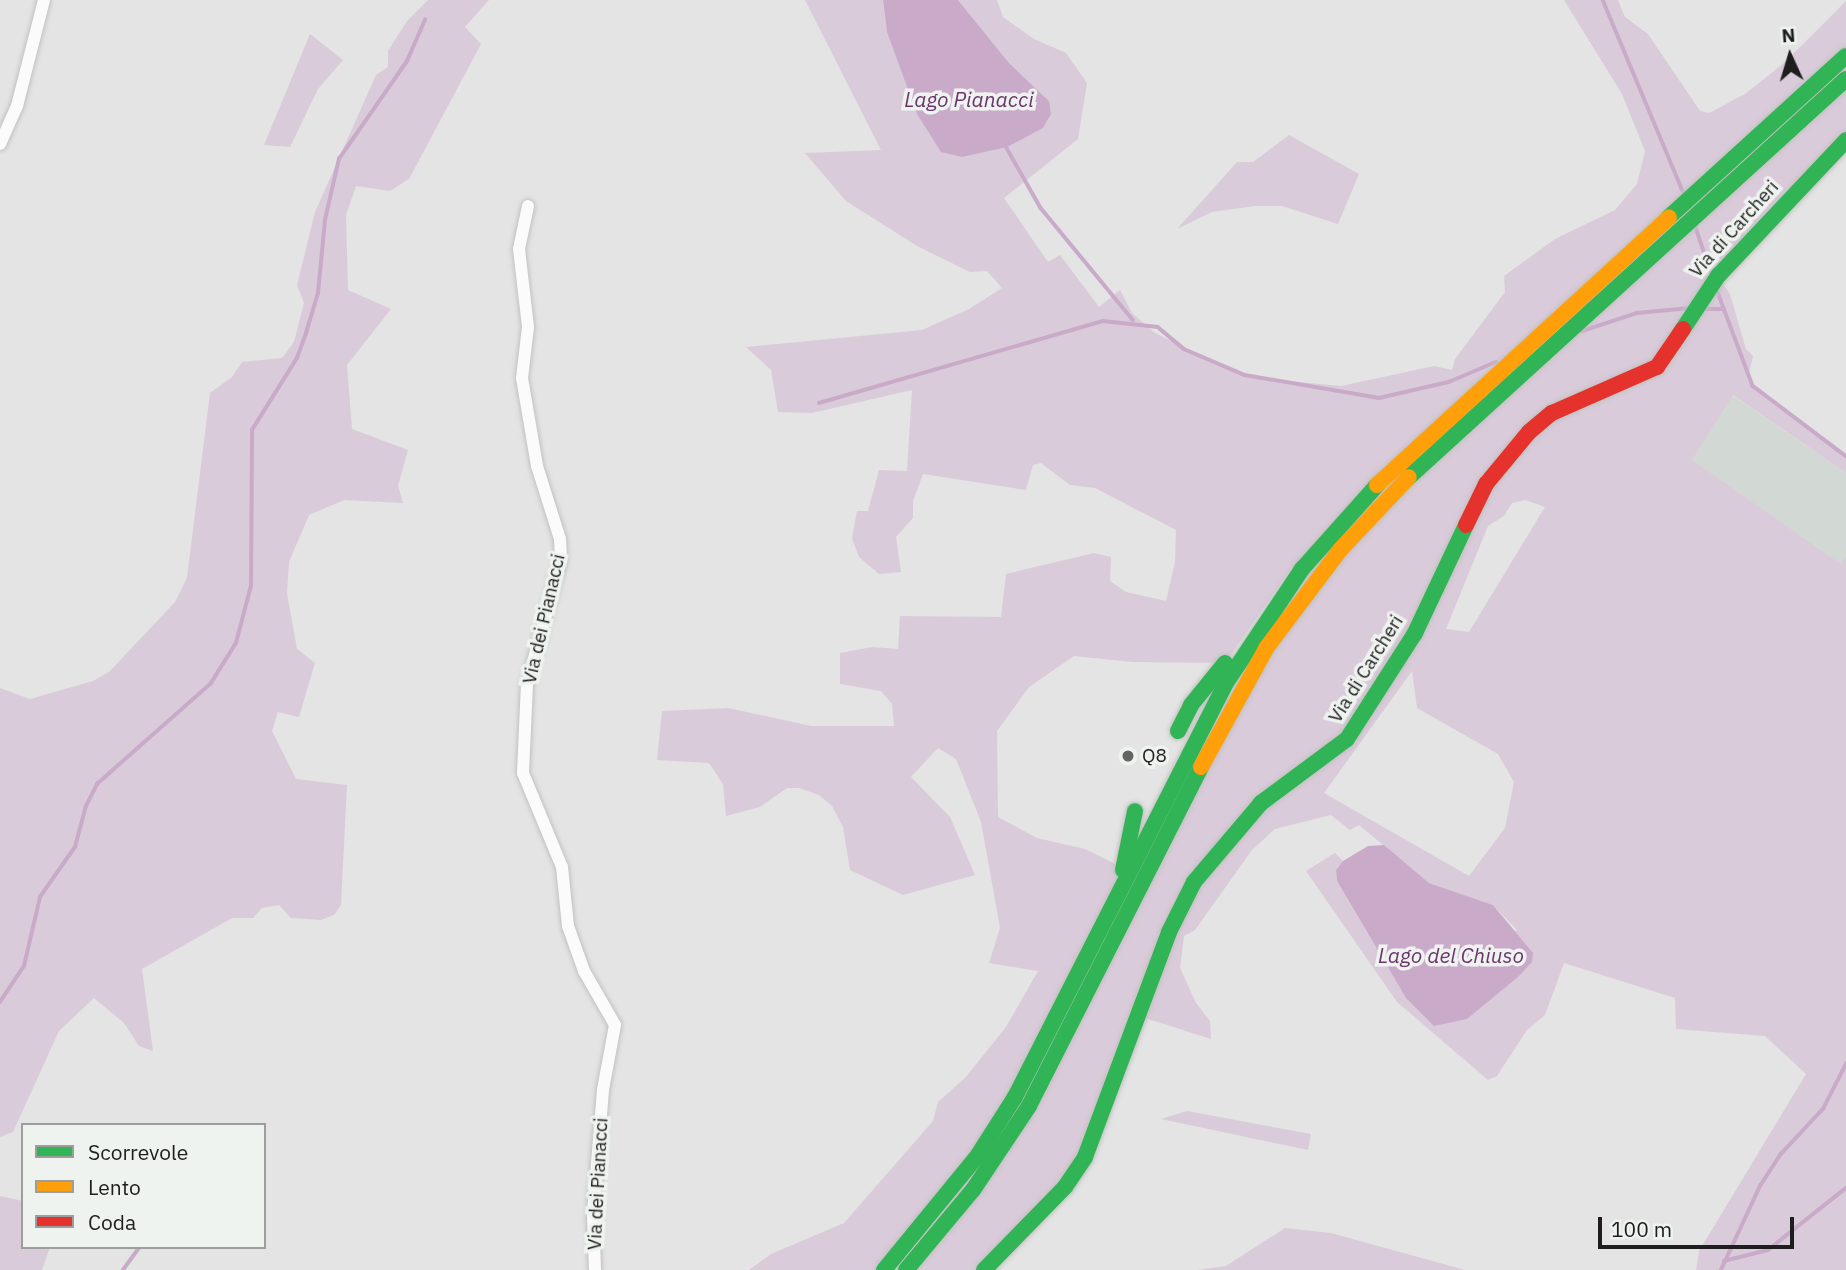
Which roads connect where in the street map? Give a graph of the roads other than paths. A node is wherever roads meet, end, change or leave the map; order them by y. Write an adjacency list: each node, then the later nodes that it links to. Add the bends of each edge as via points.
1 (44, 0): 5 (street, via 17,106)
2 (1846, 56): 7 (main road, via 1423,440)
3 (1846, 79): 13 (main road, via 1411,475 1332,560 1267,647 1216,737 1029,1106 974,1189)
4 (1846, 140): 14 (main road, Via di Carcheri, via 1718,276 1657,367 1552,414 1529,432 1486,484 1415,633 1347,739 1261,803 1194,883 1169,932 1085,1157 1065,1187)
5 (0, 144)
6 (528, 206): 11 (street, Via dei Pianacci, via 519,249 528,327 522,378 537,466 560,539 561,560 527,684 523,773 562,867 568,926 580,960 615,1025 602,1104 593,1215)
7 (1323, 544): 8 (main road, via 1290,570 1191,705); 10 (main road, via 1224,686)
8 (1178, 731)
9 (1135, 811): 10 (main road)
10 (1112, 911): 12 (main road, via 1032,1067 978,1155)
11 (595, 1270)
12 (884, 1270)
13 (906, 1270)
14 (984, 1270)

